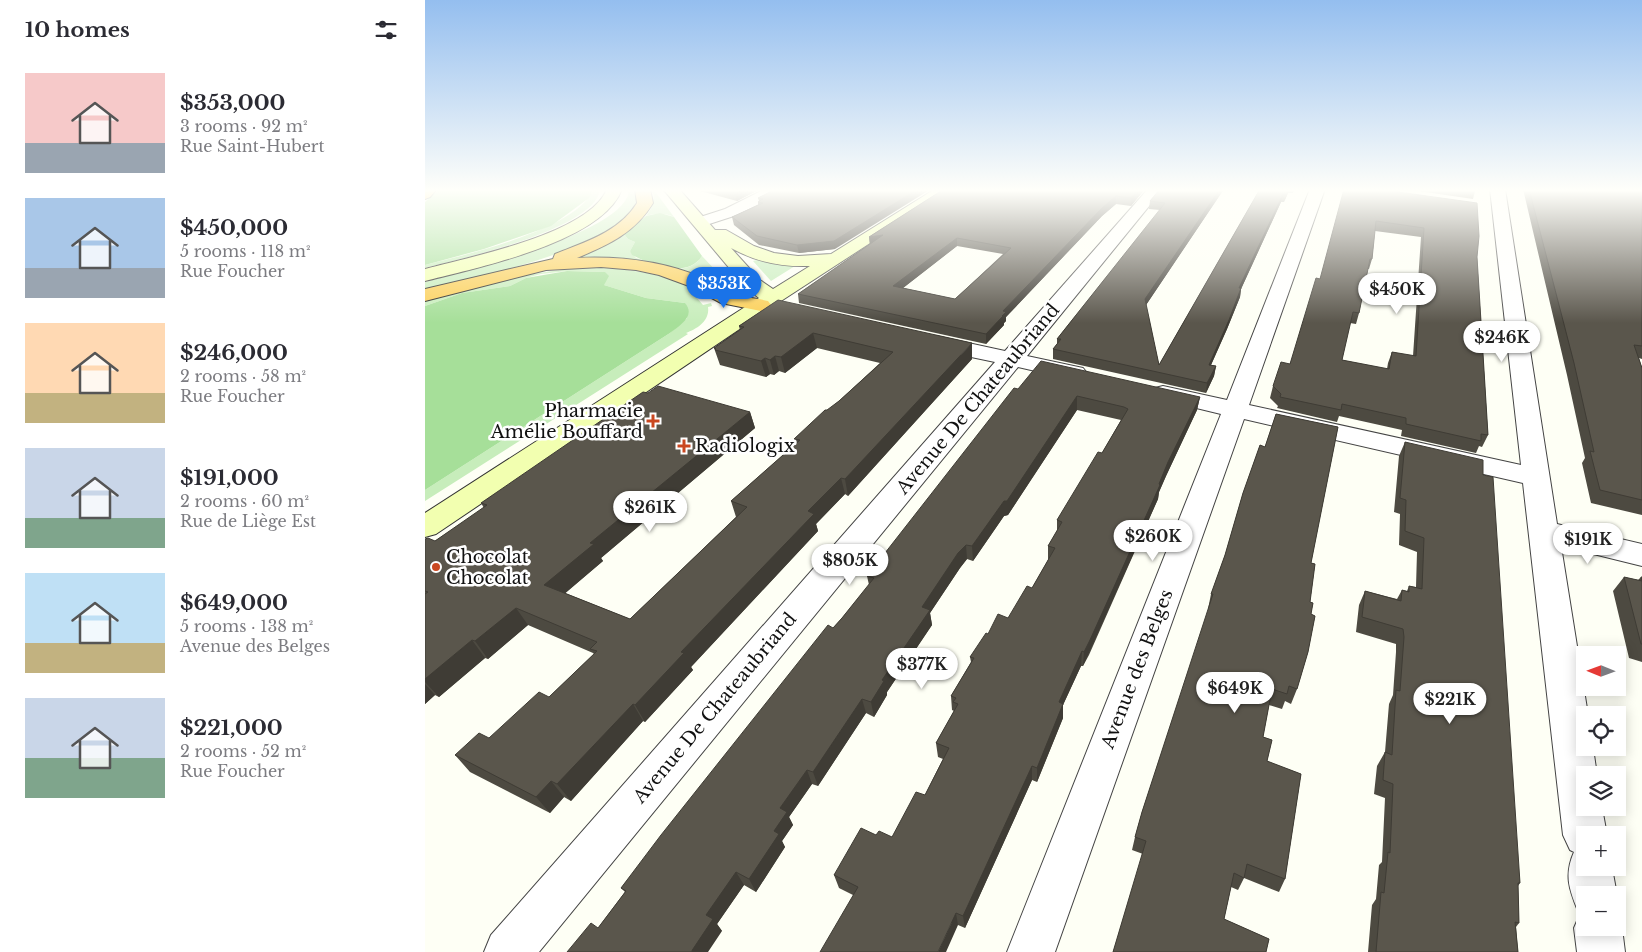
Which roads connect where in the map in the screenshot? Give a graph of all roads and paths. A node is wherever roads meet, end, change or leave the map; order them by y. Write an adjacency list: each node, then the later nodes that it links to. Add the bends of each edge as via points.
1 (558, 233): 11 (street, via 514,250)
2 (612, 233): 10 (highway)
3 (710, 233): 13 (street)
4 (718, 233): 9 (street, via 745,250 775,260 805,262)
5 (876, 233): 9 (street)
6 (1119, 233): 16 (street, Avenue De Chateaubriand)
7 (1302, 233): 19 (street, Avenue des Belges)
8 (1499, 233): 20 (street)
9 (837, 258): 13 (street)
10 (546, 265): 12 (highway); 13 (highway, via 601,262 636,265 686,278 728,299)
11 (425, 275)
12 (425, 295)
13 (768, 301): 14 (street); 21 (street)
14 (795, 310)
15 (916, 338): 16 (street)
16 (1012, 359): 17 (street); 26 (street, Avenue De Chateaubriand)
17 (1093, 377)
18 (1138, 388): 19 (street)
19 (1235, 410): 20 (street); 27 (street, Avenue des Belges)
20 (1536, 477): 22 (street)
21 (425, 527)
22 (1544, 531): 23 (street); 24 (street)
23 (1642, 555)
24 (1584, 826)
25 (1599, 936): 28 (street)
26 (508, 952)
27 (1031, 952)
28 (1601, 952)

